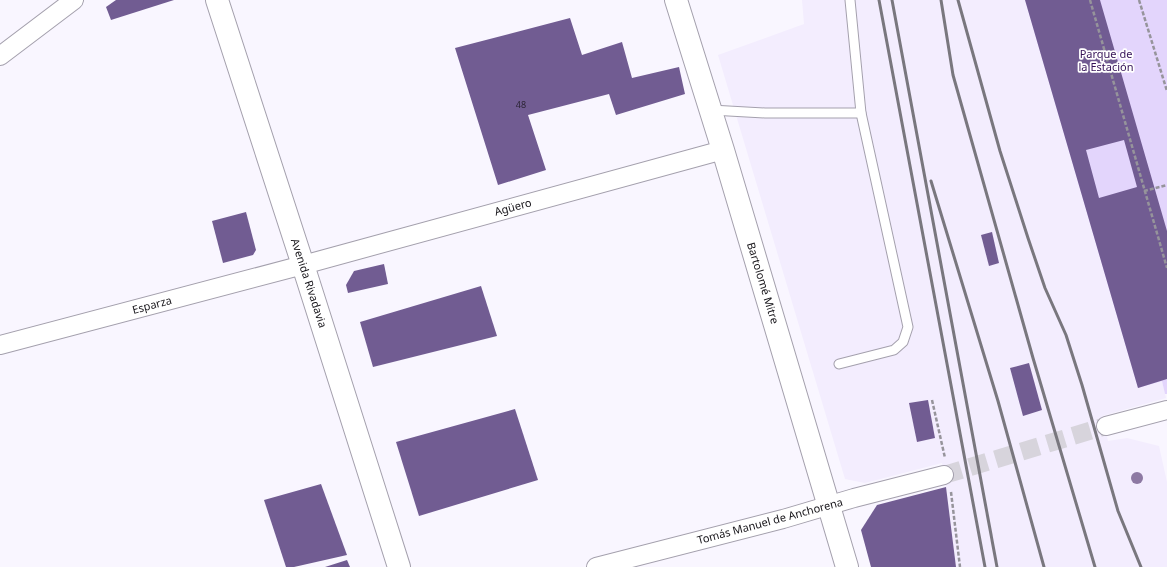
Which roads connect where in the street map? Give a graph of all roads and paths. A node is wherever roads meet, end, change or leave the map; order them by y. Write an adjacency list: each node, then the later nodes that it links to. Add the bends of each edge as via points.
1 (74, 0): 7 (street)
2 (217, 0): 14 (main road, Avenida Rivadavia)
3 (676, 0): 9 (main road, Bartolomé Mitre)
4 (850, 0): 10 (lane)
5 (1090, 0): 13 (path)
6 (1139, 0): 8 (path)
7 (0, 56)
8 (1167, 90)
9 (710, 110): 10 (lane); 11 (main road, Bartolomé Mitre)
10 (861, 113): 17 (lane, via 908,327 903,342 894,350)
11 (723, 150): 14 (street, Agüero); 21 (main road, Bartolomé Mitre)
12 (1167, 185): 13 (path)
13 (1144, 191): 15 (path)
14 (303, 265): 16 (street, Esparza); 22 (main road, Avenida Rivadavia)
15 (1167, 268)
16 (0, 345)
17 (838, 364)
18 (1167, 410): 19 (street)
19 (1106, 426)
20 (944, 475): 21 (street, Tomás Manuel de Anchorena)
21 (829, 505): 23 (street, Tomás Manuel de Anchorena); 24 (main road, Bartolomé Mitre)
22 (399, 567)
23 (596, 567)
24 (847, 567)

